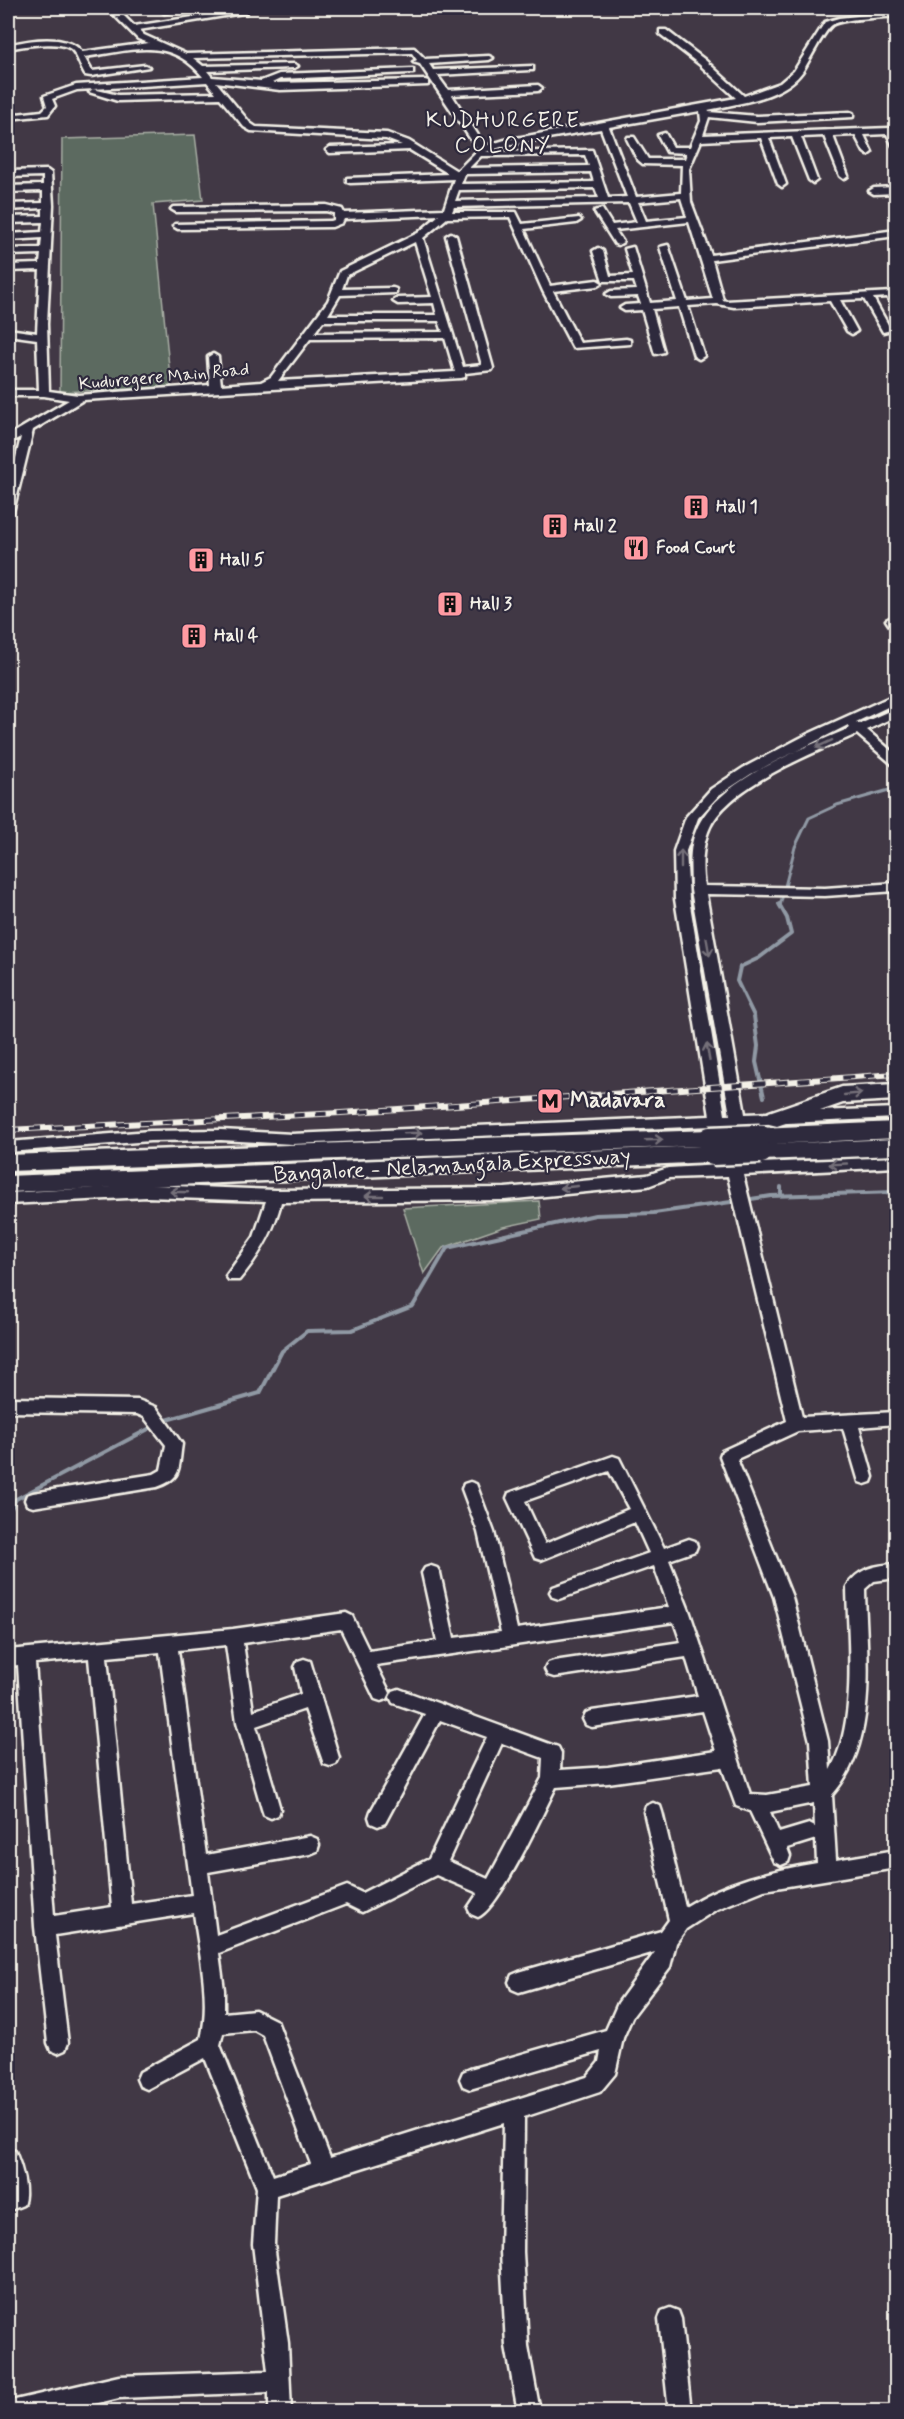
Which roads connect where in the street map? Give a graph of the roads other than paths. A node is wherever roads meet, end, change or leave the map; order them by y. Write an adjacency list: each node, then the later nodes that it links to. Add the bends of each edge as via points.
1 (142, 8): 5 (street)
2 (160, 8): 3 (street)
3 (185, 8)
4 (843, 8): 8 (street)
5 (113, 10): 9 (street)
6 (243, 11): 9 (street)
7 (897, 14): 8 (street)
8 (853, 19): 32 (street, via 828,24 797,73 783,85)
9 (132, 29): 11 (street)
10 (663, 32): 32 (street)
11 (156, 45): 13 (street); 16 (street)
12 (8, 47): 15 (street, via 57,44 76,49)
13 (133, 48): 14 (street); 21 (street, via 147,71)
14 (109, 51): 15 (street); 21 (street)
15 (79, 55): 21 (street, via 88,73)
16 (185, 56): 18 (street, via 414,50); 20 (street)
17 (489, 58): 18 (street)
18 (423, 62): 20 (street); 23 (street)
19 (530, 68): 23 (street)
20 (201, 69): 24 (street)
21 (120, 70)
22 (410, 71): 26 (street, via 279,76)
23 (431, 73): 30 (street)
24 (209, 79): 26 (street); 28 (street); 31 (street)
25 (425, 83): 26 (street, via 280,87)
26 (262, 84)
27 (56, 86): 28 (street)
28 (76, 88): 31 (street, via 118,98); 35 (street, via 47,98 51,106 45,113)
29 (538, 88): 30 (street)
30 (446, 93): 48 (street)
31 (221, 95): 45 (street, via 254,129 387,136)
32 (742, 99): 33 (street)
33 (704, 111): 34 (street, via 757,119); 36 (street); 43 (street)
34 (850, 115)
35 (8, 117)
36 (604, 126): 48 (street, via 505,143); 64 (street)
37 (858, 132): 38 (street); 44 (street, via 890,131); 47 (street)
38 (828, 134): 39 (street); 53 (street)
39 (796, 135): 40 (street); 55 (street)
40 (764, 136): 43 (street); 56 (street)
41 (663, 138): 43 (street, via 670,150)
42 (631, 140): 49 (street, via 646,162)
43 (697, 143): 49 (street)
44 (897, 144)
45 (412, 147): 46 (street); 52 (street, via 442,168)
46 (330, 150)
47 (868, 152)
48 (480, 153): 50 (street, via 589,152); 52 (street)
49 (687, 162): 63 (street)
50 (594, 169): 52 (street); 57 (street)
51 (8, 174): 59 (street, via 47,173)
52 (459, 174): 54 (street); 58 (street)
53 (844, 176)
54 (350, 180)
55 (813, 180)
56 (782, 183)
57 (599, 185): 58 (street); 65 (street)
58 (455, 187): 69 (street)
59 (46, 188): 60 (street); 66 (street)
60 (8, 189)
61 (897, 190): 62 (street)
62 (874, 191)
63 (686, 195): 64 (street); 73 (street)
64 (632, 200): 65 (street); 76 (street)
65 (604, 201): 69 (street)
66 (48, 206): 67 (street); 72 (street)
67 (8, 207)
68 (176, 209): 71 (street, via 326,208 339,211)
69 (448, 210): 71 (street); 78 (street, via 513,214); 84 (street, Kuduregere Main Road)
70 (599, 211): 79 (street)
71 (339, 216): 77 (street, via 339,222 332,224)
72 (47, 219): 74 (street); 81 (street)
73 (691, 219): 76 (street); 91 (street)
74 (8, 220)
75 (576, 220): 78 (street)
76 (642, 224): 79 (street)
77 (178, 226)
78 (518, 227): 96 (street)
79 (609, 228): 85 (street)
80 (897, 233): 91 (street)
81 (45, 235): 83 (street); 89 (street)
82 (451, 236): 123 (street, via 488,368)
83 (8, 237)
84 (418, 237): 98 (street, Kuduregere Main Road, via 346,269); 104 (street)
85 (618, 242)
86 (665, 247): 107 (street)
87 (630, 249): 94 (street)
88 (598, 250): 94 (street, via 606,279)
89 (45, 251): 90 (street); 92 (street)
90 (8, 252)
91 (707, 258): 106 (street)
92 (44, 267): 93 (street); 117 (street)
93 (8, 268)
94 (639, 278): 99 (street)
95 (597, 284): 96 (street)
96 (548, 289): 119 (street, via 577,346)
97 (393, 291): 98 (street)
98 (336, 292): 111 (street, Kuduregere Main Road)
99 (643, 293): 100 (street); 109 (street)
100 (611, 294)
101 (894, 294): 102 (street); 108 (street)
102 (867, 295): 103 (street); 113 (street)
103 (833, 297): 106 (street, via 734,304); 114 (street)
104 (438, 300): 105 (street); 112 (street)
105 (398, 301)
106 (719, 301): 107 (street)
107 (683, 304): 109 (street); 121 (street)
108 (897, 305)
109 (646, 306): 110 (street); 120 (street)
110 (625, 308)
111 (319, 318): 112 (street); 118 (street, Kuduregere Main Road)
112 (443, 318): 116 (street)
113 (886, 330)
114 (852, 331)
115 (8, 332): 117 (street)
116 (449, 335): 118 (street); 123 (street)
117 (43, 336): 127 (street)
118 (306, 336): 124 (street, Kuduregere Main Road, via 275,379)
119 (626, 342)
120 (659, 352)
121 (699, 356)
122 (213, 357): 125 (street)
123 (459, 370): 124 (street, via 461,375)
124 (263, 385): 125 (street, Kuduregere Main Road)
125 (213, 388): 128 (street, Kuduregere Main Road)
126 (8, 393): 127 (street)
127 (44, 393): 128 (street)
128 (79, 398): 129 (street, Kuduregere Main Road)
129 (28, 429): 130 (street, Kuduregere Main Road); 131 (street)
130 (8, 440)
131 (13, 468): 132 (street)
132 (8, 512)
133 (897, 699): 135 (street)
134 (897, 712): 135 (street)
135 (854, 725): 136 (street); 138 (street, one-way to 138, via 756,778 727,799 706,823 696,852); 144 (street, one-way to 135, via 682,899 680,851 692,817 715,792 812,737)
136 (897, 761)
137 (897, 887): 138 (street, via 825,892)
138 (698, 890): 142 (street, one-way to 142)
139 (897, 1092): 141 (highway, one-way to 139, via 842,1095)
140 (897, 1113): 141 (street)
141 (777, 1118): 142 (street)
142 (739, 1120): 144 (street); 152 (street, via 744,1159)
143 (897, 1130): 146 (highway, Bangalore - Nelamangala Expressway)
144 (714, 1138): 145 (street, one-way to 144); 146 (highway, Bangalore - Nelamangala Expressway, bridge); 151 (highway, Bangalore - Nelamangala Expressway, one-way to 144); 152 (street); 154 (highway, Bangalore - Nelamangala Expressway)
145 (292, 1139): 147 (street, via 234,1133); 149 (highway)
146 (761, 1144): 148 (highway, Bangalore - Nelamangala Expressway)
147 (8, 1147)
148 (897, 1147)
149 (8, 1154)
150 (897, 1162): 152 (street, one-way to 152)
151 (8, 1163)
152 (734, 1169): 153 (street); 162 (street)
153 (668, 1173): 154 (highway, via 652,1168 344,1183); 156 (street, one-way to 156, via 648,1180 505,1194)
154 (221, 1176): 155 (highway, Bangalore - Nelamangala Expressway)
155 (8, 1184)
156 (274, 1196): 157 (street, one-way to 157, via 147,1191); 158 (street, via 256,1250)
157 (8, 1199)
158 (234, 1276)
159 (8, 1405): 165 (street, via 138,1407 150,1412 174,1444 169,1474 157,1480)
160 (897, 1418): 161 (street)
161 (849, 1421): 162 (street); 163 (street)
162 (796, 1424): 192 (street, via 728,1456 783,1597 819,1741)
163 (866, 1478)
164 (470, 1489): 174 (street, via 486,1532)
165 (33, 1500)
166 (638, 1513): 166 (street, via 541,1553 515,1498 613,1463); 168 (street)
167 (689, 1546): 168 (street)
168 (659, 1556): 171 (street); 172 (street)
169 (897, 1571): 192 (street, via 869,1575 860,1579 856,1587 855,1723 849,1754)
170 (431, 1573): 176 (street)
171 (559, 1592)
172 (681, 1613): 174 (street); 177 (street)
173 (232, 1637): 175 (street); 180 (street, via 346,1621); 187 (street)
174 (511, 1639): 176 (street)
175 (168, 1642): 178 (street); 200 (street)
176 (447, 1647): 180 (street)
177 (692, 1648): 182 (street); 184 (street)
178 (97, 1649): 179 (street); 206 (street)
179 (17, 1657): 208 (street)
180 (365, 1659): 185 (street, via 390,1695)
181 (304, 1667): 183 (street)
182 (554, 1669)
183 (311, 1699): 187 (street); 189 (street)
184 (709, 1702): 186 (street); 190 (street)
185 (436, 1711): 188 (street); 196 (street)
186 (592, 1719)
187 (246, 1722): 194 (street)
188 (498, 1733): 191 (street, via 552,1754); 201 (street)
189 (330, 1758)
190 (727, 1758): 191 (street); 193 (street, via 743,1800)
191 (551, 1779): 203 (street)
192 (822, 1792): 193 (street); 202 (street)
193 (757, 1806): 197 (street, via 778,1849)
194 (271, 1809)
195 (653, 1812): 207 (street)
196 (378, 1818)
197 (809, 1833)
198 (310, 1845): 200 (street)
199 (897, 1859): 202 (street)
200 (198, 1865): 204 (street)
201 (436, 1865): 203 (street); 210 (street, via 362,1903 346,1895)
202 (827, 1870): 207 (street, via 764,1881 710,1902)
203 (492, 1890): 205 (street)
204 (203, 1902): 206 (street); 210 (street)
205 (478, 1908)
206 (122, 1915): 208 (street)
207 (679, 1922): 209 (street)
208 (45, 1927): 214 (street)
209 (667, 1939): 211 (street); 213 (street, via 663,1960 625,2010)
210 (209, 1947): 212 (street)
211 (519, 1982)
212 (214, 2024): 215 (street); 220 (street, via 255,2020 270,2028)
213 (613, 2038): 217 (street); 218 (street, via 608,2067 593,2085)
214 (58, 2043)
215 (210, 2045): 216 (street); 221 (street)
216 (147, 2079)
217 (470, 2079)
218 (514, 2110): 220 (street); 227 (street, via 512,2252 517,2346)
219 (8, 2158): 222 (street, via 16,2198)
220 (324, 2170): 221 (street)
221 (267, 2188): 224 (street, via 262,2217 263,2262)
222 (8, 2201)
223 (670, 2319): 228 (street)
224 (280, 2381): 225 (street, via 119,2387); 226 (street)
225 (11, 2412)
226 (280, 2412)
227 (529, 2412)
228 (680, 2412)

